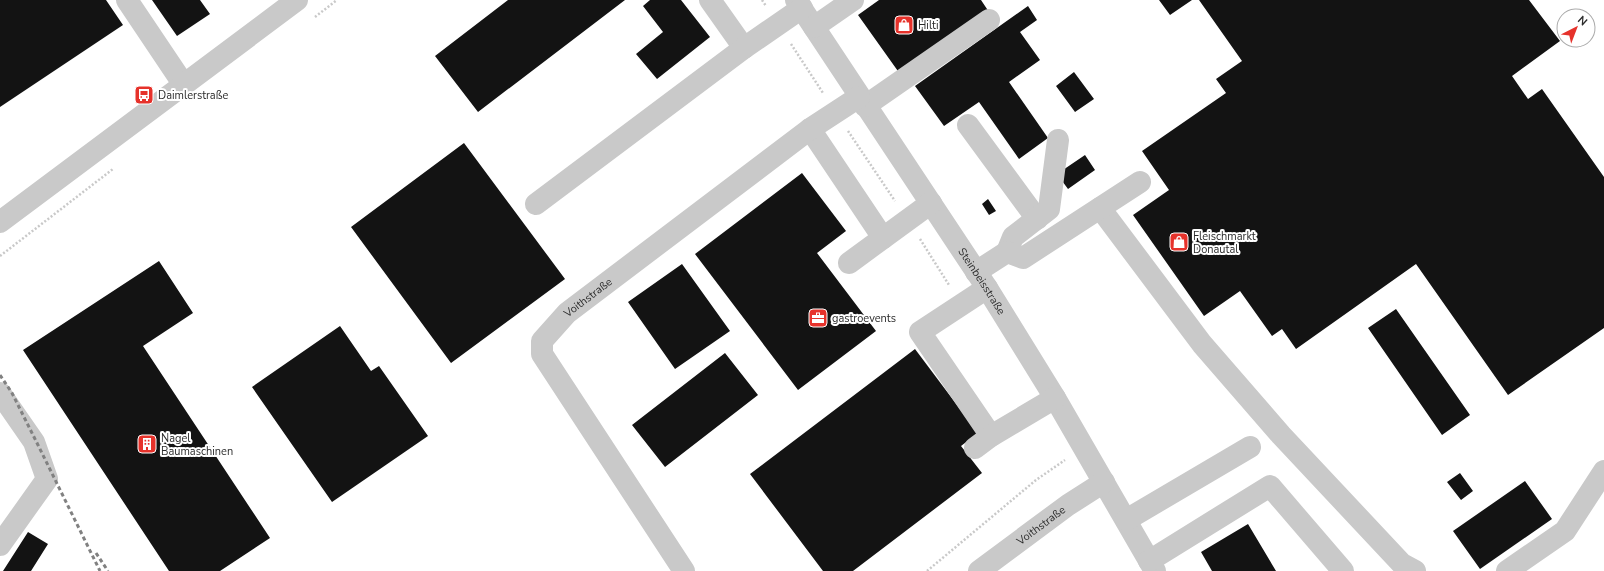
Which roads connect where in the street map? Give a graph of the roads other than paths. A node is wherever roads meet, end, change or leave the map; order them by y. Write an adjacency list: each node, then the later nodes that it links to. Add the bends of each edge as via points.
1 (127, 0): 9 (street)
2 (710, 0): 8 (street)
3 (853, 0): 7 (street)
4 (283, 4): 9 (street)
5 (799, 4): 7 (street, Steinbeisstraße); 8 (street, via 778,25)
6 (989, 20): 10 (street, Voithstraße)
7 (814, 27): 10 (street, Steinbeisstraße)
8 (744, 48): 16 (street)
9 (184, 85): 19 (street)
10 (862, 101): 12 (street, Voithstraße, via 836,112); 15 (street, Steinbeisstraße)
11 (968, 124): 18 (street)
12 (810, 129): 20 (street); 32 (street, Voithstraße, via 567,313 542,341 542,354)
13 (1058, 140): 18 (street, via 1049,209)
14 (1140, 182): 17 (street)
15 (931, 203): 20 (street); 23 (street, Steinbeisstraße)
16 (536, 204)
17 (1100, 208): 21 (street, via 1023,258); 35 (street, via 1202,344 1281,434 1402,564)
18 (1037, 219): 21 (street, via 1013,237)
19 (0, 222)
20 (883, 238): 22 (street)
21 (1007, 252): 23 (street)
22 (849, 263)
23 (982, 280): 25 (street, Steinbeisstraße); 25 (street, via 962,305 920,332 983,442)
24 (0, 393): 30 (street, via 34,442 47,479)
25 (1054, 398): 28 (street, Steinbeisstraße)
26 (1250, 447): 29 (street)
27 (1604, 471): 36 (street, via 1565,531)
28 (1104, 482): 29 (street, Steinbeisstraße); 33 (street, Voithstraße, via 1068,505)
29 (1126, 520): 31 (street, Steinbeisstraße)
30 (0, 545)
31 (1152, 566): 34 (street, via 1270,486)
32 (684, 571)
33 (979, 571)
34 (1343, 571)
35 (1415, 571)
36 (1507, 571)

